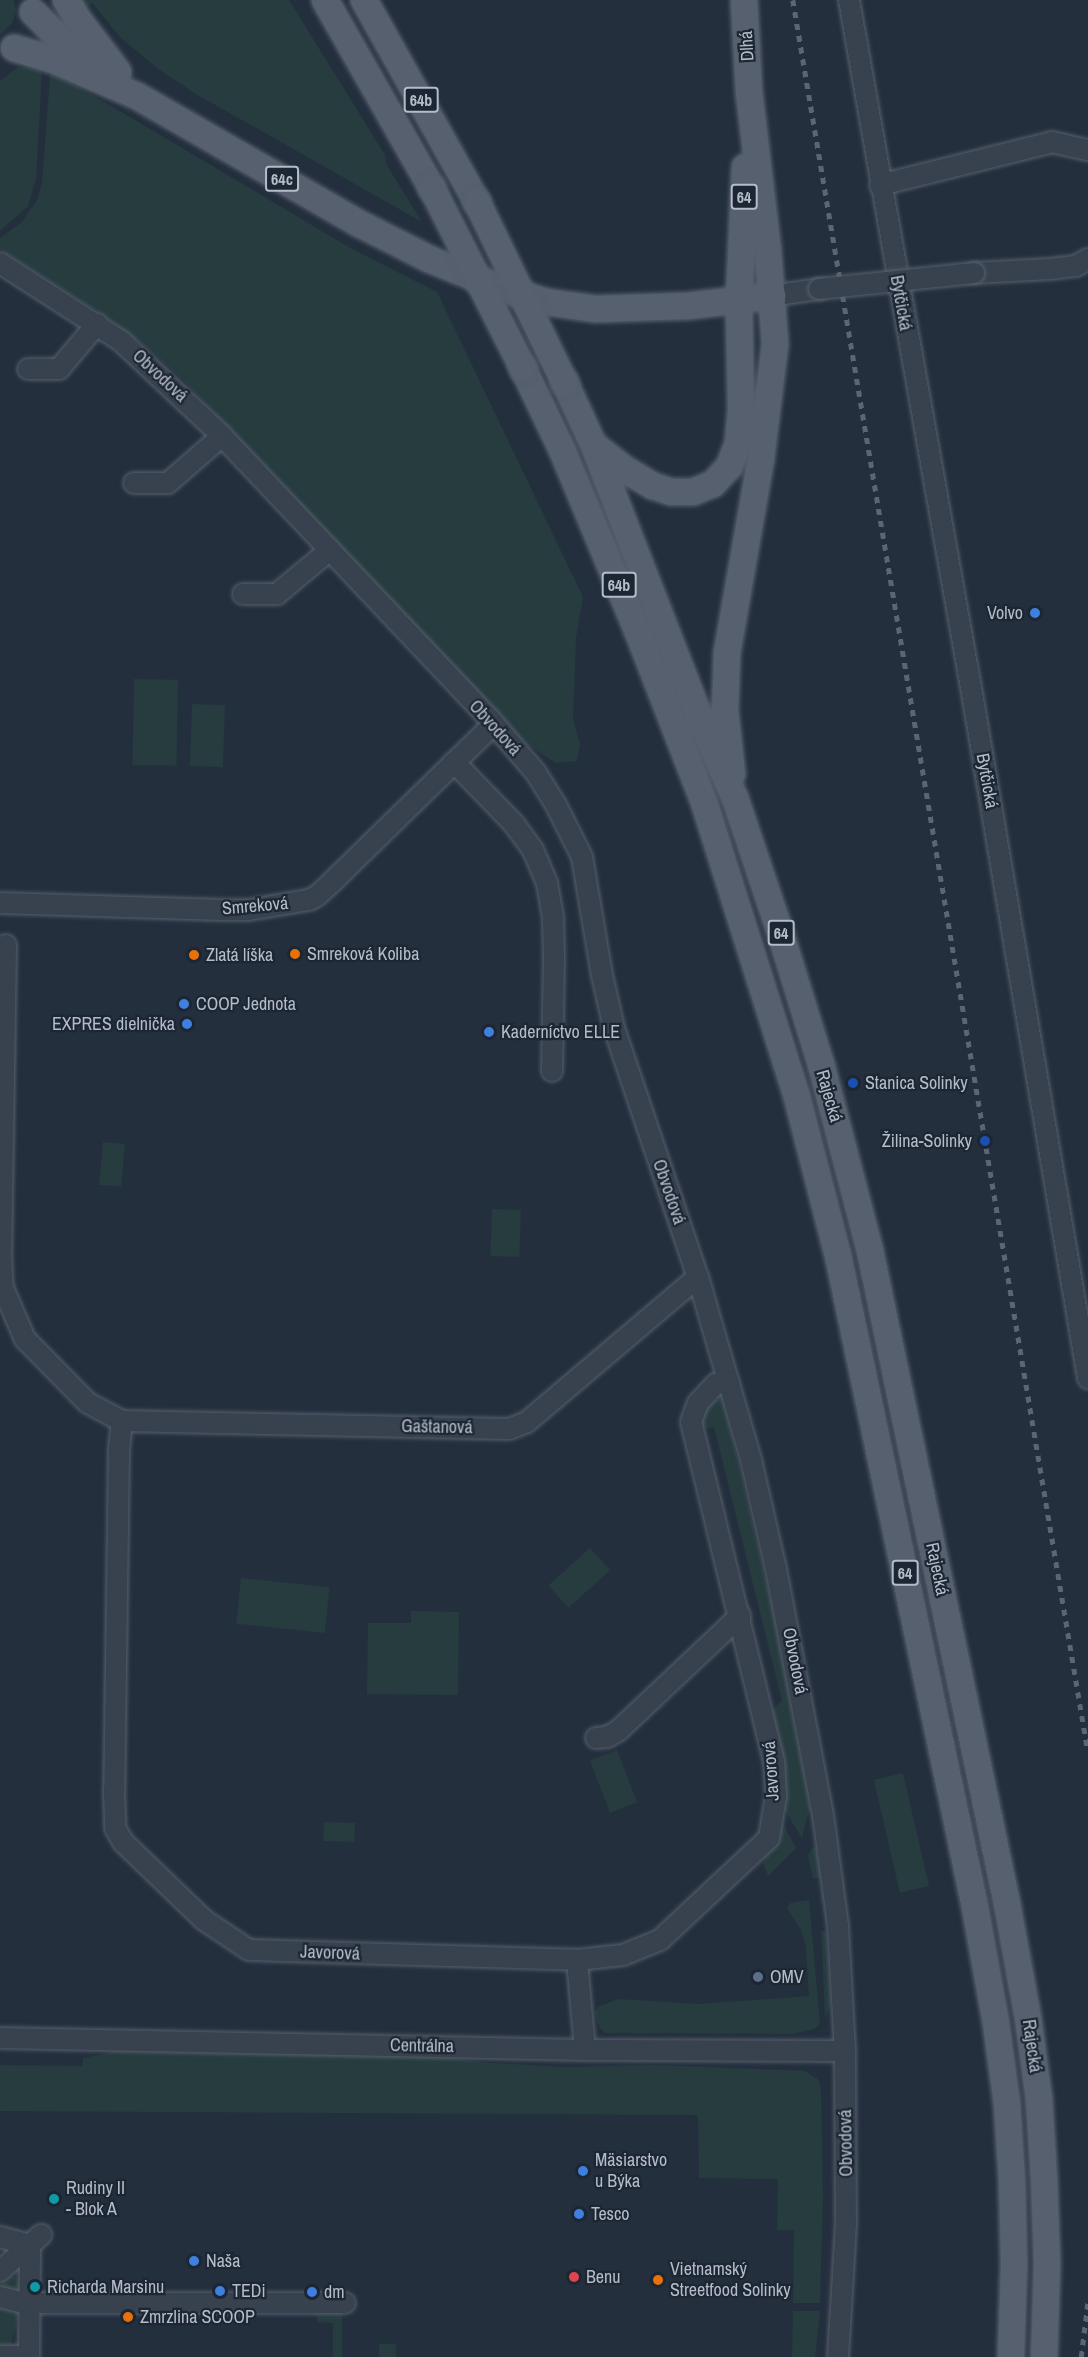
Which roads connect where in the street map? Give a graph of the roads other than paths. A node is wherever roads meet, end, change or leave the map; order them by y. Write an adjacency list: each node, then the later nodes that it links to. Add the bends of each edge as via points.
1 (66, 0): 9 (main road)
2 (325, 0): 26 (main road, 64b, bridge, via 432,188 563,452)
3 (364, 0): 19 (main road, 64b, bridge, via 477,202)
4 (744, 0): 8 (main road, Dlhá / 64)
5 (849, 0): 11 (street, Bytčická)
6 (32, 6): 7 (main road, via 27,32); 9 (main road, via 62,41)
7 (7, 52): 9 (main road, via 51,59)
8 (749, 92): 14 (main road, 64); 15 (main road, 64)
9 (136, 96): 15 (main road, 64c, via 358,223 429,259 495,286 546,302 595,309)
10 (1088, 150): 11 (street, via 1052,142)
11 (880, 185): 33 (street, Bytčická, via 971,688)
12 (1088, 259): 14 (street, bridge, via 1076,266)
13 (0, 263): 16 (street, Obvodová)
14 (772, 296): 15 (main road, 64c); 25 (main road, via 775,344 771,391 731,620 725,682)
15 (739, 301): 19 (main road, via 738,444 729,467 713,484 693,492 662,489 626,470)
16 (97, 324): 17 (street, via 59,369); 18 (street, Obvodová, via 163,378)
17 (28, 369)
18 (222, 436): 20 (street, via 168,483); 21 (street, Obvodová)
19 (594, 446): 25 (main road, 64b)
20 (135, 483)
21 (330, 550): 22 (street, via 277,594); 23 (street, Obvodová)
22 (243, 594)
23 (494, 724): 24 (street, Smreková); 31 (street, Obvodová, via 536,773 582,856 614,1028)
24 (454, 762): 27 (street, Smreková, via 309,900 248,910); 29 (street, via 514,824 532,850 547,883 554,916)
25 (735, 798): 51 (main road, Rajecká / 64, via 822,1068 870,1251 1007,1904 1039,2099 1047,2264)
26 (705, 805): 50 (main road, Rajecká / 64, via 797,1097 838,1256 975,1907 1007,2103 1014,2265)
27 (0, 903)
28 (6, 945): 30 (street, Gaštanová)
29 (552, 1071)
30 (1, 1163): 32 (street, Gaštanová)
31 (698, 1276): 34 (street, Obvodová); 35 (street, Gaštanová, via 527,1422 509,1429)
32 (2, 1288): 35 (street, Gaštanová, via 25,1339 88,1403)
33 (1088, 1378)
34 (729, 1381): 36 (street, Javorová, via 716,1384 698,1403 691,1422); 41 (street, Obvodová, via 776,1569 823,1815 838,1926)
35 (122, 1421): 38 (street, Javorová, via 114,1791 115,1828 123,1842 204,1920 249,1950)
36 (740, 1616): 37 (street, via 618,1731); 38 (street, Javorová, via 774,1762 776,1796 770,1838 660,1940 623,1955)
37 (596, 1738)
38 (577, 1960): 40 (street)
39 (0, 2038): 40 (street, Centrálna)
40 (585, 2050): 41 (street, Centrálna)
41 (845, 2051): 49 (street, Obvodová, via 846,2223)
42 (0, 2237): 43 (street)
43 (36, 2240): 44 (street); 46 (street)
44 (0, 2271)
45 (0, 2298): 46 (street)
46 (29, 2303): 47 (street); 48 (street, via 29,2356)
47 (345, 2303)
48 (10, 2356)
49 (838, 2357)
50 (1011, 2357)
51 (1044, 2357)

